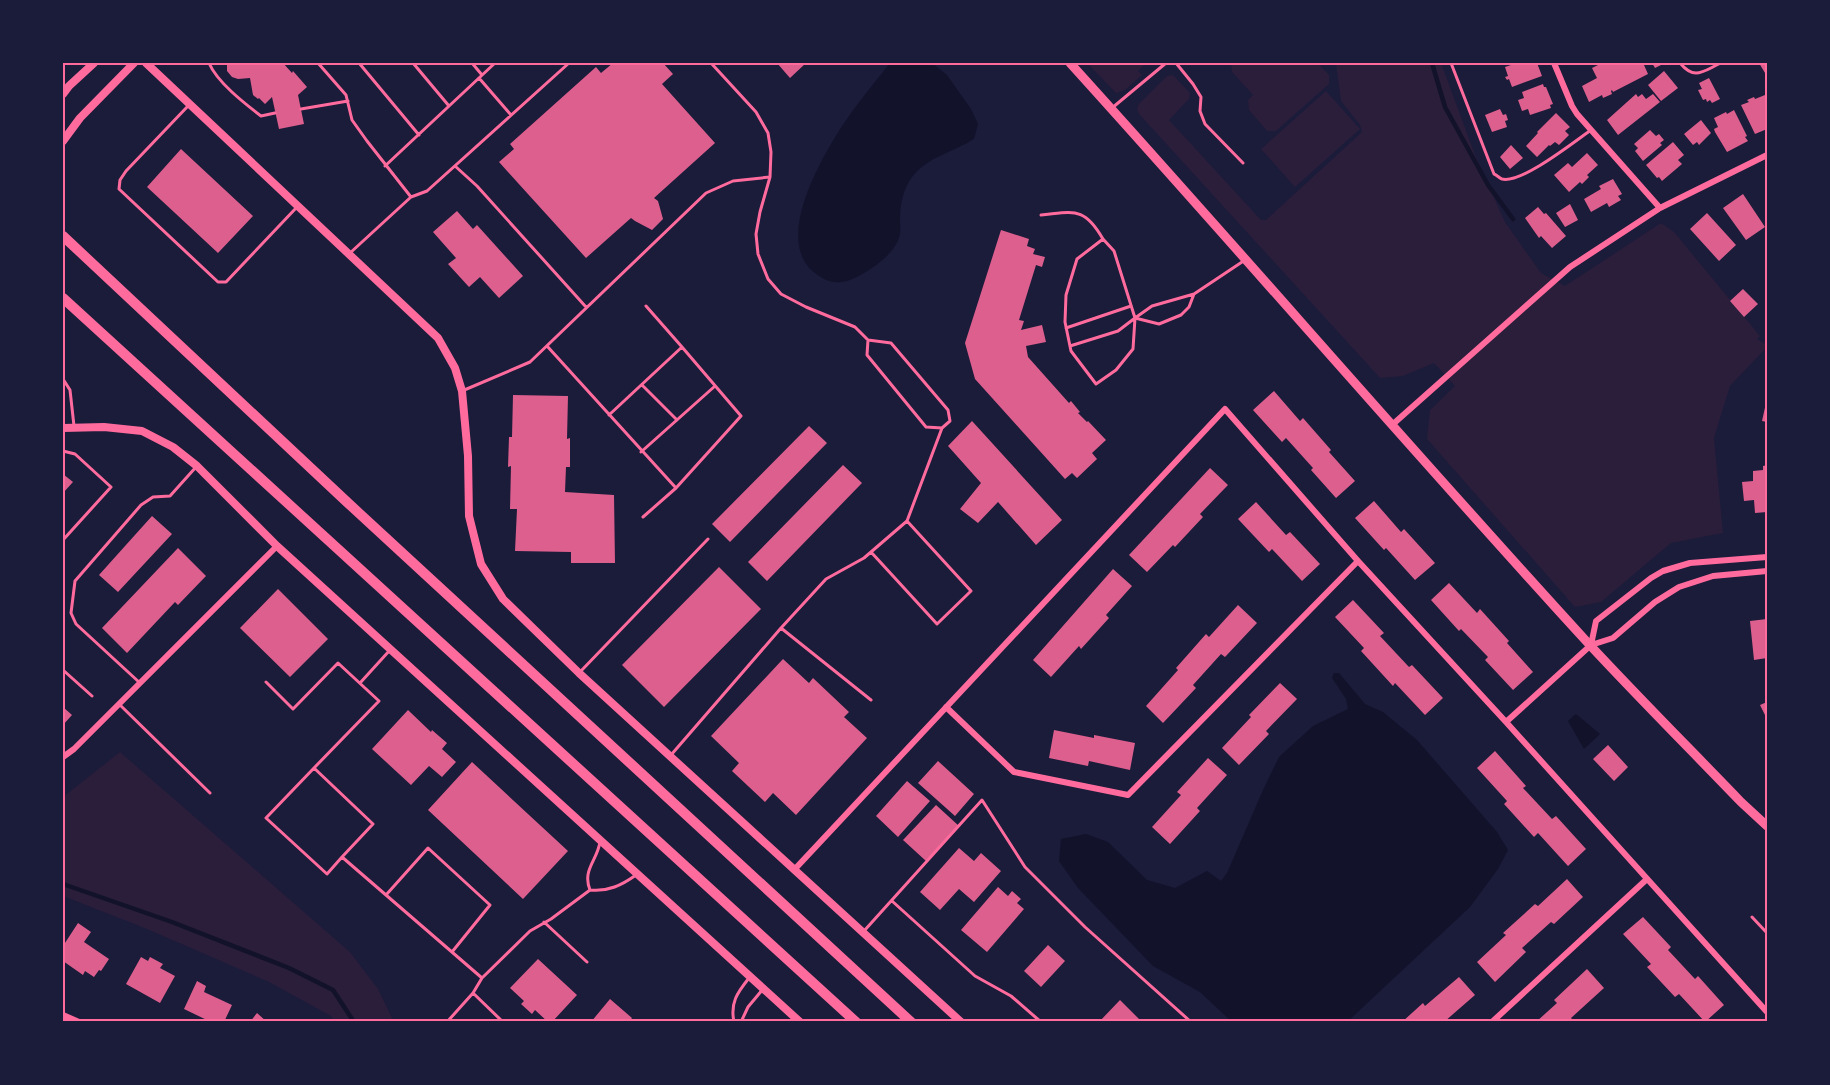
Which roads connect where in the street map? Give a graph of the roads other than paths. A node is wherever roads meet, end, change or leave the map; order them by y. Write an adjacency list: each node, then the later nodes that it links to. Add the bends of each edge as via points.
1 (94, 63): 20 (street)
2 (134, 63): 30 (street)
3 (146, 63): 22 (street)
4 (210, 63): 26 (lane, via 213,73 261,116)
5 (318, 63): 21 (lane)
6 (359, 63): 29 (lane)
7 (413, 63): 23 (lane)
8 (472, 63): 19 (lane)
9 (495, 63): 19 (lane)
10 (570, 63): 27 (lane)
11 (711, 63): 35 (lane, via 756,112 768,133)
12 (1070, 63): 25 (main road)
13 (1166, 63): 25 (lane)
14 (1176, 63): 32 (lane, via 1201,97 1200,111 1205,124)
15 (1451, 63): 28 (lane, via 1494,174 1503,179 1517,178)
16 (1554, 63): 28 (street, via 1572,106)
17 (1680, 63): 18 (lane, via 1697,74)
18 (1721, 63)
19 (481, 77): 23 (lane); 27 (lane)
20 (63, 94)
21 (348, 101): 24 (lane); 33 (lane, via 352,120)
22 (190, 104): 37 (street); 37 (lane, via 126,171 119,189 222,283)
23 (449, 106): 29 (lane)
24 (301, 109)
25 (1112, 109): 43 (main road)
26 (276, 114)
27 (511, 115): 34 (lane)
28 (1591, 130): 38 (street)
29 (419, 135): 33 (lane)
30 (63, 141)
31 (1767, 155): 38 (street)
32 (1243, 163)
33 (386, 166): 36 (lane)
34 (455, 166): 36 (lane, via 427,192); 48 (lane)
35 (770, 177): 48 (lane, via 733,181 706,193); 51 (lane, via 756,234 758,254 768,279 781,294 855,327)
36 (411, 196): 42 (lane)
37 (298, 206): 42 (street)
38 (1660, 208): 61 (street, via 1570,267)
39 (1041, 215): 41 (lane, via 1075,212 1094,222)
40 (63, 236): 123 (highway)
41 (1103, 239): 47 (lane, via 1114,251); 50 (lane, via 1077,260 1066,294)
42 (348, 254): 58 (street, via 438,339)
43 (1247, 259): 44 (lane); 61 (main road)
44 (1194, 294): 49 (lane, via 1152,306); 49 (lane, via 1181,315 1159,324)
45 (63, 298): 122 (highway)
46 (646, 306): 54 (lane)
47 (1131, 306): 49 (lane); 50 (lane)
48 (586, 307): 52 (lane)
49 (1135, 318): 53 (lane, via 1118,331); 53 (lane, via 1132,349 1116,370 1096,384)
50 (1066, 328): 53 (lane)
51 (868, 340): 64 (lane, via 867,355 926,427); 64 (lane, via 891,343 948,410 950,421)
52 (547, 346): 58 (lane, via 530,362); 59 (lane)
53 (1070, 346)
54 (682, 347): 56 (lane); 57 (lane)
55 (63, 380): 63 (lane, via 70,390)
56 (642, 384): 59 (lane); 60 (lane)
57 (715, 386): 60 (lane); 68 (lane, via 741,416)
58 (462, 392): 82 (street, via 469,516 481,564 503,599)
59 (609, 415): 66 (lane)
60 (677, 420): 66 (lane)
61 (1392, 425): 79 (main road)
62 (63, 428): 63 (street)
63 (74, 428): 67 (street, via 142,431 173,447)
64 (942, 428): 70 (lane)
65 (63, 451): 72 (lane, via 75,454 111,486)
66 (641, 452): 68 (lane)
67 (197, 466): 73 (street); 85 (lane, via 170,496 153,497 141,505 75,581 71,613 75,624)
68 (676, 488): 69 (lane)
69 (643, 517)
70 (907, 521): 74 (lane); 74 (lane, via 971,591 937,624)
71 (708, 538): 82 (lane)
72 (63, 540)
73 (277, 546): 80 (street); 85 (street)
74 (871, 552): 78 (lane, via 826,579)
75 (1767, 557): 79 (street, via 1690,563 1663,571 1596,621)
76 (1358, 561): 89 (street, via 1128,795 1014,772); 89 (street, via 1225,409); 90 (street)
77 (1767, 571): 79 (street, via 1713,576 1679,586 1612,638)
78 (781, 628): 87 (lane); 91 (lane)
79 (1591, 645): 90 (street); 95 (main road)
80 (391, 649): 84 (lane); 96 (street)
81 (63, 670): 86 (lane)
82 (579, 673): 91 (street)
83 (266, 682): 84 (lane, via 293,709 338,663)
84 (359, 683): 93 (lane, via 379,701)
85 (141, 684): 88 (street)
86 (92, 696)
87 (871, 700)
88 (119, 704): 92 (street); 94 (lane)
89 (946, 707): 98 (street)
90 (1506, 722): 100 (street)
91 (670, 756): 98 (street)
92 (63, 757)
93 (314, 768): 97 (lane, via 373,824); 97 (lane, via 266,818 327,874)
94 (210, 793)
95 (1767, 826)
96 (600, 840): 99 (street); 101 (lane, via 588,874)
97 (342, 858): 102 (lane)
98 (794, 870): 106 (street)
99 (638, 874): 101 (lane, via 601,892); 110 (street)
100 (1647, 879): 114 (street); 127 (street)
101 (590, 890): 105 (lane)
102 (386, 895): 108 (lane); 108 (lane, via 428,848 490,905)
103 (892, 901): 106 (lane); 125 (lane, via 975,976 1011,996); 126 (lane, via 982,800 1025,867)
104 (1752, 917): 107 (lane)
105 (544, 922): 109 (lane); 111 (lane)
106 (863, 932): 124 (street)
107 (1767, 933)
108 (452, 952): 111 (lane)
109 (587, 962)
110 (750, 977): 112 (street); 119 (lane, via 732,1005)
111 (482, 978): 113 (lane)
112 (763, 989): 120 (lane); 121 (street)
113 (473, 993): 117 (lane); 118 (lane)
114 (1767, 1012)
115 (63, 1015): 116 (street)
116 (79, 1022)
117 (447, 1022)
118 (503, 1022)
119 (734, 1022)
120 (741, 1022)
121 (800, 1022)
122 (856, 1022)
123 (911, 1022)
124 (961, 1022)
125 (1041, 1022)
126 (1191, 1022)
127 (1492, 1022)

